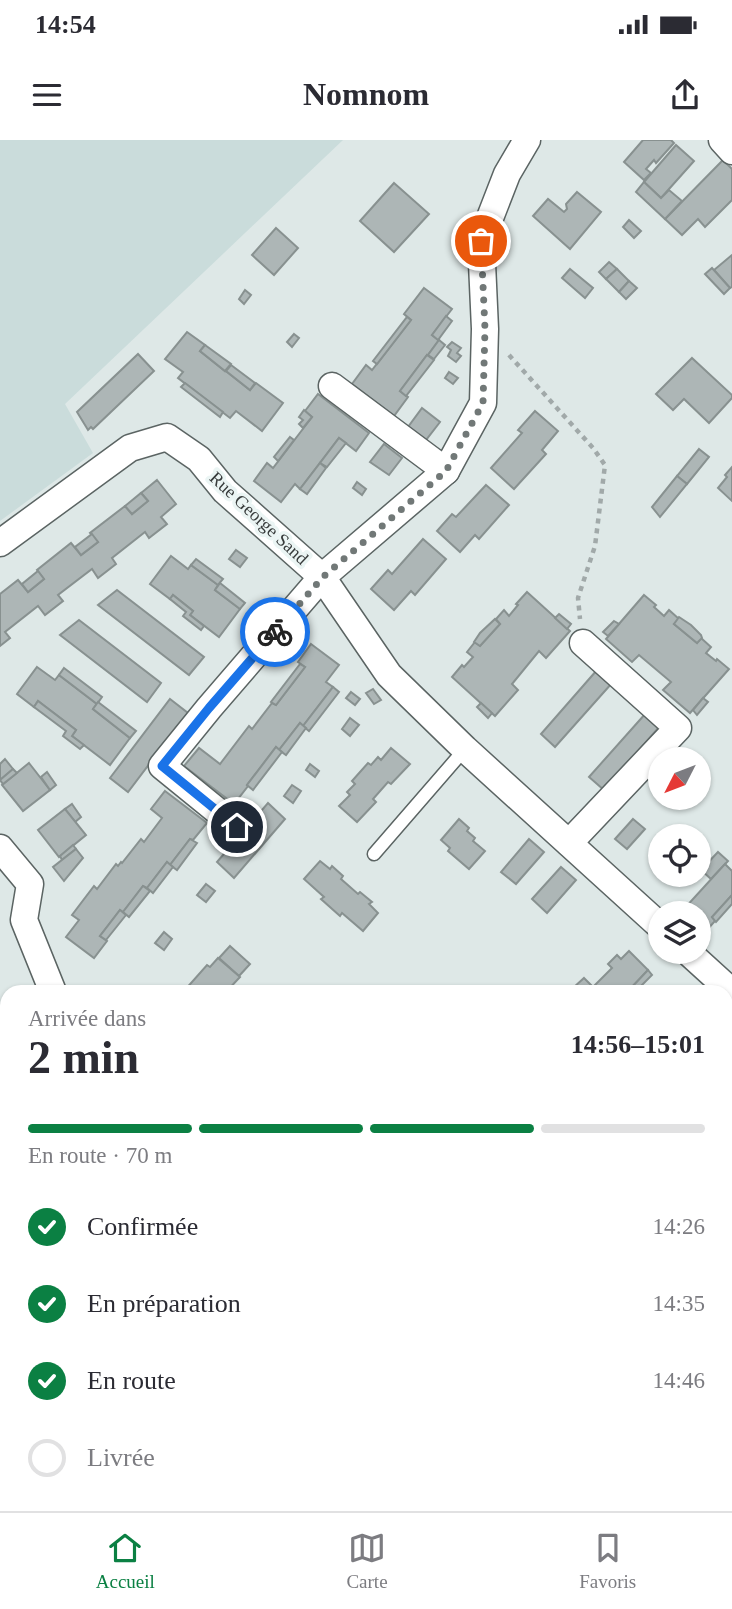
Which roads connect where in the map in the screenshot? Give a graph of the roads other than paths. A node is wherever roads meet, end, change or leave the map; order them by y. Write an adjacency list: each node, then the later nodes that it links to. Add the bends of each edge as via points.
1 (527, 140): 5 (street, via 507,174 481,241 483,403)
2 (722, 140): 3 (street)
3 (732, 151)
4 (332, 386): 5 (street)
5 (446, 471): 7 (street)
6 (0, 543): 7 (street, Rue George Sand, via 130,448 167,437 199,459 225,491)
7 (323, 577): 9 (street, Rue George Sand, via 389,675); 10 (street, via 162,766)
8 (583, 643): 11 (street, via 677,728)
9 (465, 749): 11 (street, Rue George Sand); 13 (lane)
10 (237, 827)
11 (569, 844): 14 (street, Rue George Sand)
12 (0, 848): 16 (street, via 30,884 24,920)
13 (374, 854)
14 (648, 915)
15 (701, 964): 17 (street)
16 (51, 985)
17 (723, 985)

